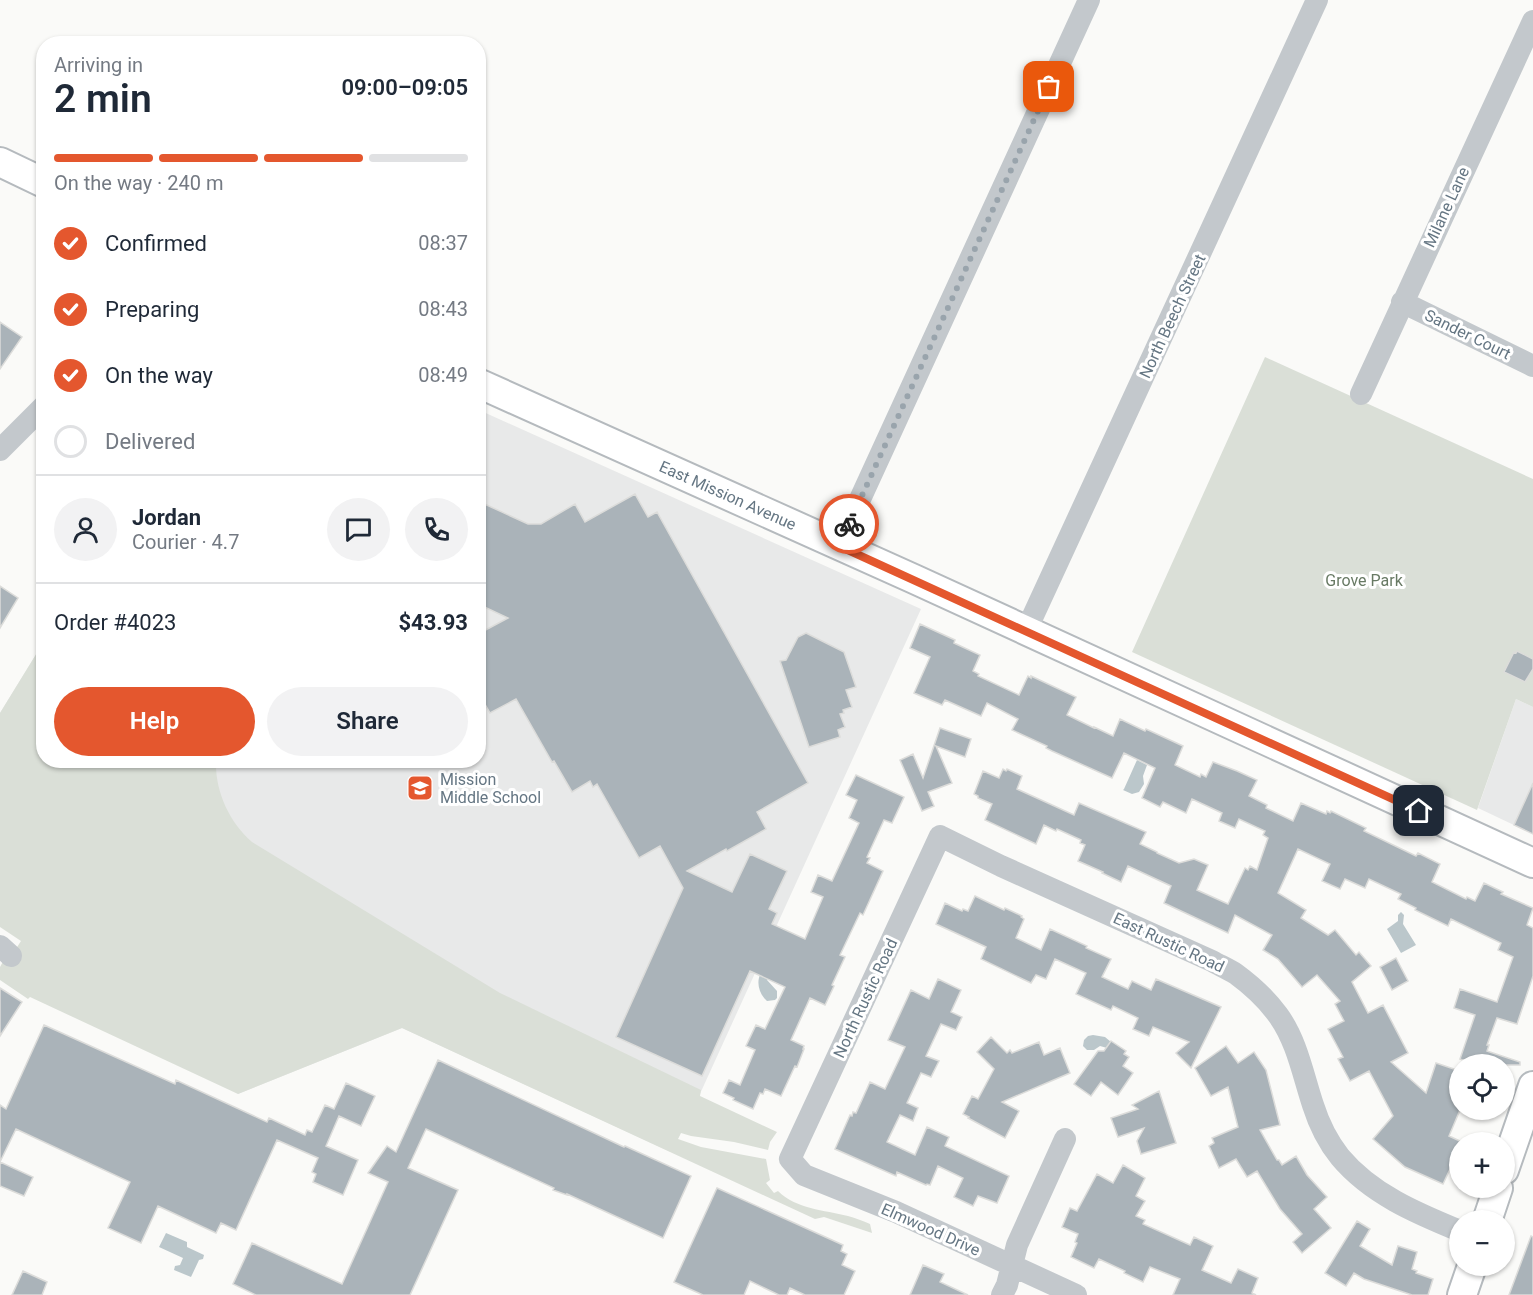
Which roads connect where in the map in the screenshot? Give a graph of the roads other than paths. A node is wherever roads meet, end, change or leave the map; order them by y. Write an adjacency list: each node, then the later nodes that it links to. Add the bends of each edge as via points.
1 (1089, 0): 12 (street)
2 (1317, 0): 13 (street, North Beech Street)
3 (1533, 21): 6 (street, Milane Lane)
4 (0, 162): 5 (main road)
5 (36, 179)
6 (1402, 302): 7 (street, Sander Court); 9 (street, Milane Lane)
7 (1533, 366)
8 (486, 387): 12 (main road, East Mission Avenue)
9 (1361, 394)
10 (36, 414): 11 (street)
11 (0, 450)
12 (839, 546): 13 (main road, East Mission Avenue)
13 (1026, 631): 15 (main road, East Mission Avenue)
14 (940, 836): 19 (street, North Rustic Road); 20 (street, East Rustic Road, via 1235,974 1279,1016 1292,1040 1324,1132 1340,1156 1358,1177 1383,1195)
15 (1533, 863)
16 (1533, 1086): 18 (main road)
17 (1065, 1138): 21 (street, via 1017,1245)
18 (1515, 1138)
19 (790, 1159): 21 (street, Elmwood Drive, via 804,1175)
20 (1449, 1227)
21 (1012, 1266): 23 (street); 24 (street, Elmwood Drive)
22 (1469, 1276): 25 (main road)
23 (1002, 1295)
24 (1076, 1295)
25 (1462, 1295)

